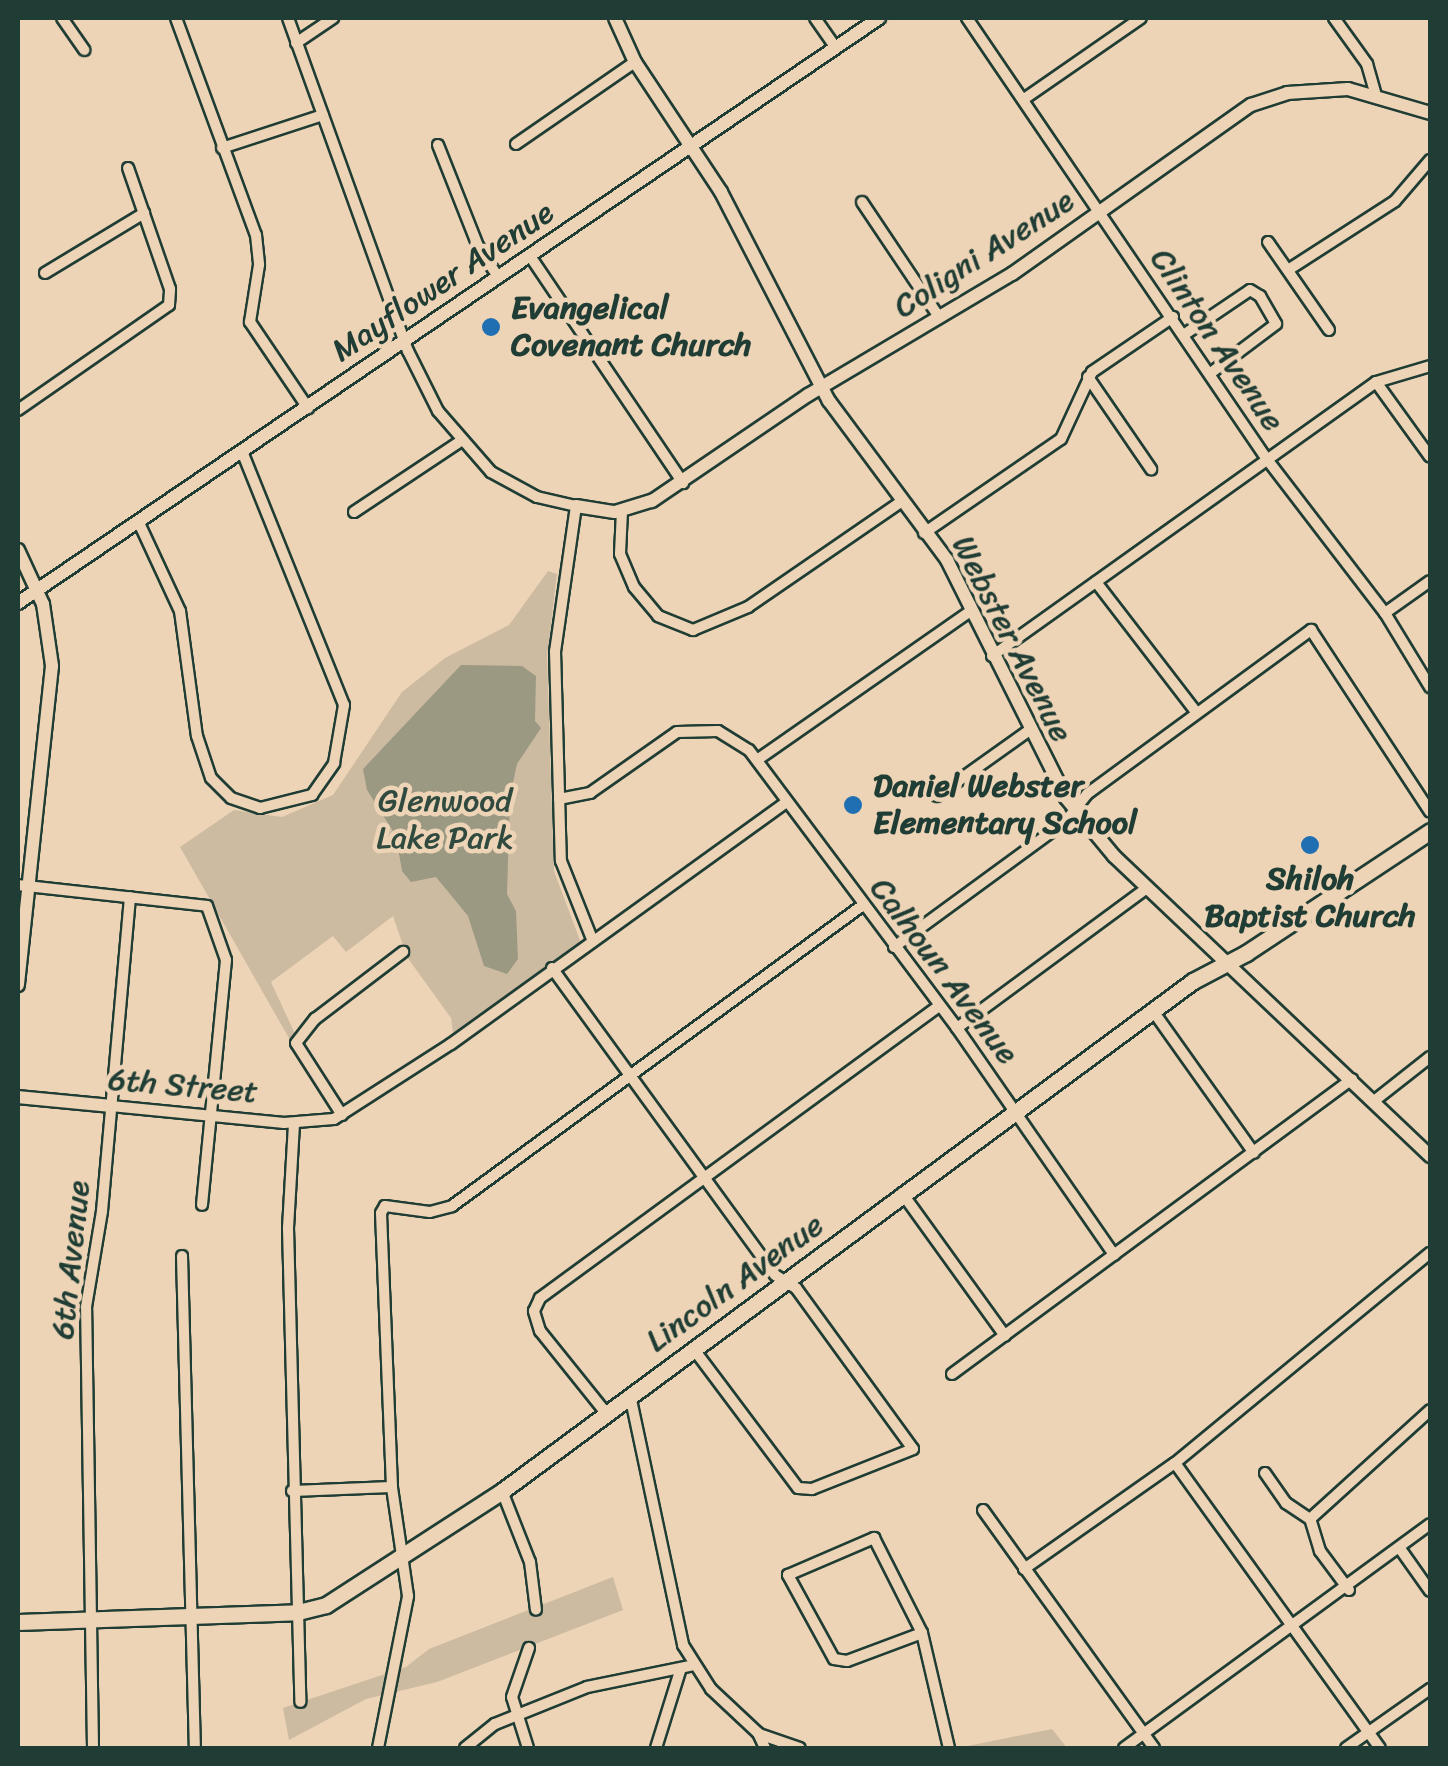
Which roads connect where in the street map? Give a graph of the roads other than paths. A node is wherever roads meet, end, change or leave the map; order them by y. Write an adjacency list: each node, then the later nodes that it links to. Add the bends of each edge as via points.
1 (62, 18): 13 (street)
2 (176, 18): 22 (street)
3 (288, 18): 11 (street)
4 (332, 18): 11 (street)
5 (615, 18): 14 (street, Webster Avenue)
6 (815, 18): 12 (street)
7 (879, 18): 12 (street, Mayflower Avenue)
8 (967, 18): 16 (street, Clinton Avenue)
9 (1142, 18): 16 (street)
10 (1334, 18): 15 (street, via 1367,64)
11 (296, 43): 18 (street)
12 (834, 47): 21 (street, Mayflower Avenue)
13 (84, 50)
14 (635, 62): 20 (street); 21 (street, Webster Avenue)
15 (1375, 92): 17 (street, Coligni Avenue); 27 (street, Coligni Avenue, via 1287,93 1251,105)
16 (1024, 99): 27 (street, Clinton Avenue)
17 (1430, 113)
18 (323, 115): 22 (street); 37 (street)
19 (438, 144): 32 (street, via 474,237)
20 (516, 144)
21 (693, 145): 29 (street, Mayflower Avenue); 42 (street, Webster Avenue)
22 (222, 148): 43 (street, via 259,254 250,322)
23 (1430, 160): 30 (street, via 1395,201)
24 (128, 168): 26 (street)
25 (862, 202): 33 (street)
26 (144, 212): 31 (street); 44 (street, via 170,289 163,311)
27 (1100, 212): 33 (street, Coligni Avenue); 34 (street, Clinton Avenue)
28 (1268, 242): 30 (street)
29 (530, 256): 32 (street, Mayflower Avenue); 50 (street)
30 (1288, 270): 35 (street)
31 (45, 273)
32 (499, 278): 37 (street, Mayflower Avenue)
33 (940, 317): 42 (street, Coligni Avenue)
34 (1173, 317): 36 (street, Clinton Avenue); 40 (street)
35 (1329, 330)
36 (1186, 334): 39 (street, Clinton Avenue); 39 (street, via 1250,290 1260,296 1276,324)
37 (405, 342): 43 (street, Mayflower Avenue); 45 (street, via 438,412)
38 (1430, 366): 41 (street)
39 (1212, 372): 47 (street, Clinton Avenue)
40 (1088, 377): 49 (street); 56 (street, via 1062,439)
41 (1376, 382): 47 (street); 48 (street)
42 (821, 388): 50 (street, Coligni Avenue); 51 (street, Webster Avenue)
43 (308, 408): 46 (street, Mayflower Avenue)
44 (18, 410)
45 (461, 441): 52 (street, via 504,481); 54 (street)
46 (243, 454): 55 (street, Mayflower Avenue); 55 (street, via 346,715 334,763 312,795 260,808 223,792 202,758 174,588)
47 (1266, 458): 59 (street); 63 (street, Clinton Avenue)
48 (1430, 458)
49 (1150, 469)
50 (683, 483): 53 (street, Coligni Avenue)
51 (902, 502): 53 (street, via 738,614 694,630 658,616 634,587 620,554); 56 (street, Webster Avenue)
52 (576, 506): 53 (street); 70 (street, via 554,651)
53 (622, 511)
54 (354, 512)
55 (140, 525): 60 (street, Mayflower Avenue)
56 (924, 533): 62 (street, Webster Avenue, via 947,560)
57 (18, 550): 60 (street)
58 (1430, 581): 63 (street)
59 (1096, 582): 64 (street); 66 (street)
60 (39, 593): 61 (street, Mayflower Avenue); 75 (street, via 52,666)
61 (18, 603)
62 (972, 610): 64 (street, Webster Avenue); 68 (street)
63 (1385, 612): 65 (street, Clinton Avenue)
64 (992, 656): 67 (street, Webster Avenue)
65 (1430, 687)
66 (1197, 712): 72 (street); 73 (street, via 1310,630)
67 (1028, 730): 69 (street); 72 (street, Webster Avenue)
68 (757, 760): 70 (street, Calhoun Avenue, via 728,734 686,730 590,793); 71 (street, Calhoun Avenue)
69 (937, 796)
70 (558, 799): 79 (street, via 563,876)
71 (786, 802): 78 (street, Calhoun Avenue); 79 (street)
72 (1074, 808): 76 (street, Webster Avenue); 80 (street)
73 (1430, 812)
74 (1430, 831): 82 (main road, Lincoln Avenue)
75 (23, 886): 77 (street); 84 (street)
76 (1147, 888): 82 (street, Webster Avenue); 87 (street)
77 (130, 897): 93 (street, 6th Avenue); 96 (street, via 200,902 214,922 226,960)
78 (862, 905): 80 (street, Calhoun Avenue); 89 (street)
79 (592, 939): 83 (street)
80 (894, 947): 85 (street, Calhoun Avenue)
81 (403, 952): 95 (street, via 314,1019 296,1043)
82 (1230, 963): 86 (main road, Lincoln Avenue, via 1212,968); 90 (street, Webster Avenue)
83 (552, 968): 89 (street); 95 (street)
84 (18, 986)
85 (938, 1006): 87 (street, Calhoun Avenue); 100 (street)
86 (1152, 1011): 94 (main road, Lincoln Avenue); 98 (street)
87 (957, 1028): 94 (street, Calhoun Avenue)
88 (1430, 1057): 92 (street)
89 (627, 1073): 100 (street); 115 (street, via 452,1206 430,1212 386,1206)
90 (1352, 1079): 92 (street, Webster Avenue); 98 (street)
91 (18, 1097): 93 (street, 6th Street)
92 (1374, 1101): 99 (street, Webster Avenue)
93 (112, 1106): 96 (street, 6th Street); 129 (street, 6th Avenue, via 86,1307)
94 (1014, 1110): 101 (main road, Lincoln Avenue); 105 (street, Calhoun Avenue)
95 (342, 1115): 97 (street, 6th Street)
96 (213, 1116): 97 (street, 6th Street); 102 (street)
97 (294, 1124): 117 (street, via 288,1228)
98 (1254, 1152): 105 (street)
99 (1430, 1156)
100 (706, 1177): 106 (street); 112 (street, via 536,1304 540,1331)
101 (902, 1194): 106 (main road, Lincoln Avenue); 107 (street)
102 (202, 1205)
103 (1430, 1252): 113 (street)
104 (182, 1256): 128 (street)
105 (1114, 1256): 107 (street)
106 (784, 1281): 108 (main road, Lincoln Avenue); 108 (street, via 913,1450 812,1489 791,1484)
107 (1005, 1336): 109 (street)
108 (693, 1348): 110 (main road, Lincoln Avenue)
109 (952, 1374)
110 (630, 1395): 112 (main road, Lincoln Avenue); 134 (street, via 668,1594)
111 (1430, 1410): 119 (street)
112 (606, 1413): 116 (main road, Lincoln Avenue)
113 (1175, 1462): 123 (street); 131 (street)
114 (1265, 1472): 119 (street, via 1286,1502)
115 (392, 1486): 117 (street); 122 (street)
116 (502, 1490): 122 (main road, Lincoln Avenue); 126 (street, via 530,1562)
117 (292, 1491): 127 (street)
118 (983, 1510): 123 (street)
119 (1310, 1519): 124 (street, via 1320,1551)
120 (1430, 1524): 121 (street)
121 (1401, 1550): 124 (street); 125 (street)
122 (402, 1551): 127 (main road, Lincoln Avenue, via 326,1605); 144 (street, via 406,1631 383,1705)
123 (1024, 1569): 141 (street)
124 (1348, 1590): 131 (street)
125 (1430, 1591)
126 (536, 1610)
127 (298, 1612): 128 (main road, Lincoln Avenue); 137 (street)
128 (193, 1615): 129 (main road, Lincoln Avenue); 143 (street)
129 (91, 1621): 130 (main road, Lincoln Avenue); 142 (street, 6th Avenue)
130 (18, 1622)
131 (1292, 1627): 139 (street); 141 (street)
132 (922, 1633): 132 (street, via 874,1538 788,1576 834,1659 847,1662); 150 (street)
133 (529, 1648): 138 (street, via 512,1697)
134 (694, 1664): 135 (street); 140 (street)
135 (680, 1671): 138 (street, via 586,1686); 147 (street)
136 (1430, 1689): 139 (street)
137 (300, 1702)
138 (514, 1715): 145 (street); 146 (street)
139 (1368, 1732): 153 (street); 154 (street)
140 (758, 1733): 148 (street); 149 (street)
141 (1144, 1736): 151 (street); 152 (street)
142 (93, 1748)
143 (195, 1748)
144 (378, 1748)
145 (465, 1748)
146 (528, 1748)
147 (656, 1748)
148 (765, 1748)
149 (800, 1748)
150 (949, 1748)
151 (1124, 1748)
152 (1154, 1748)
153 (1346, 1748)
154 (1380, 1748)

